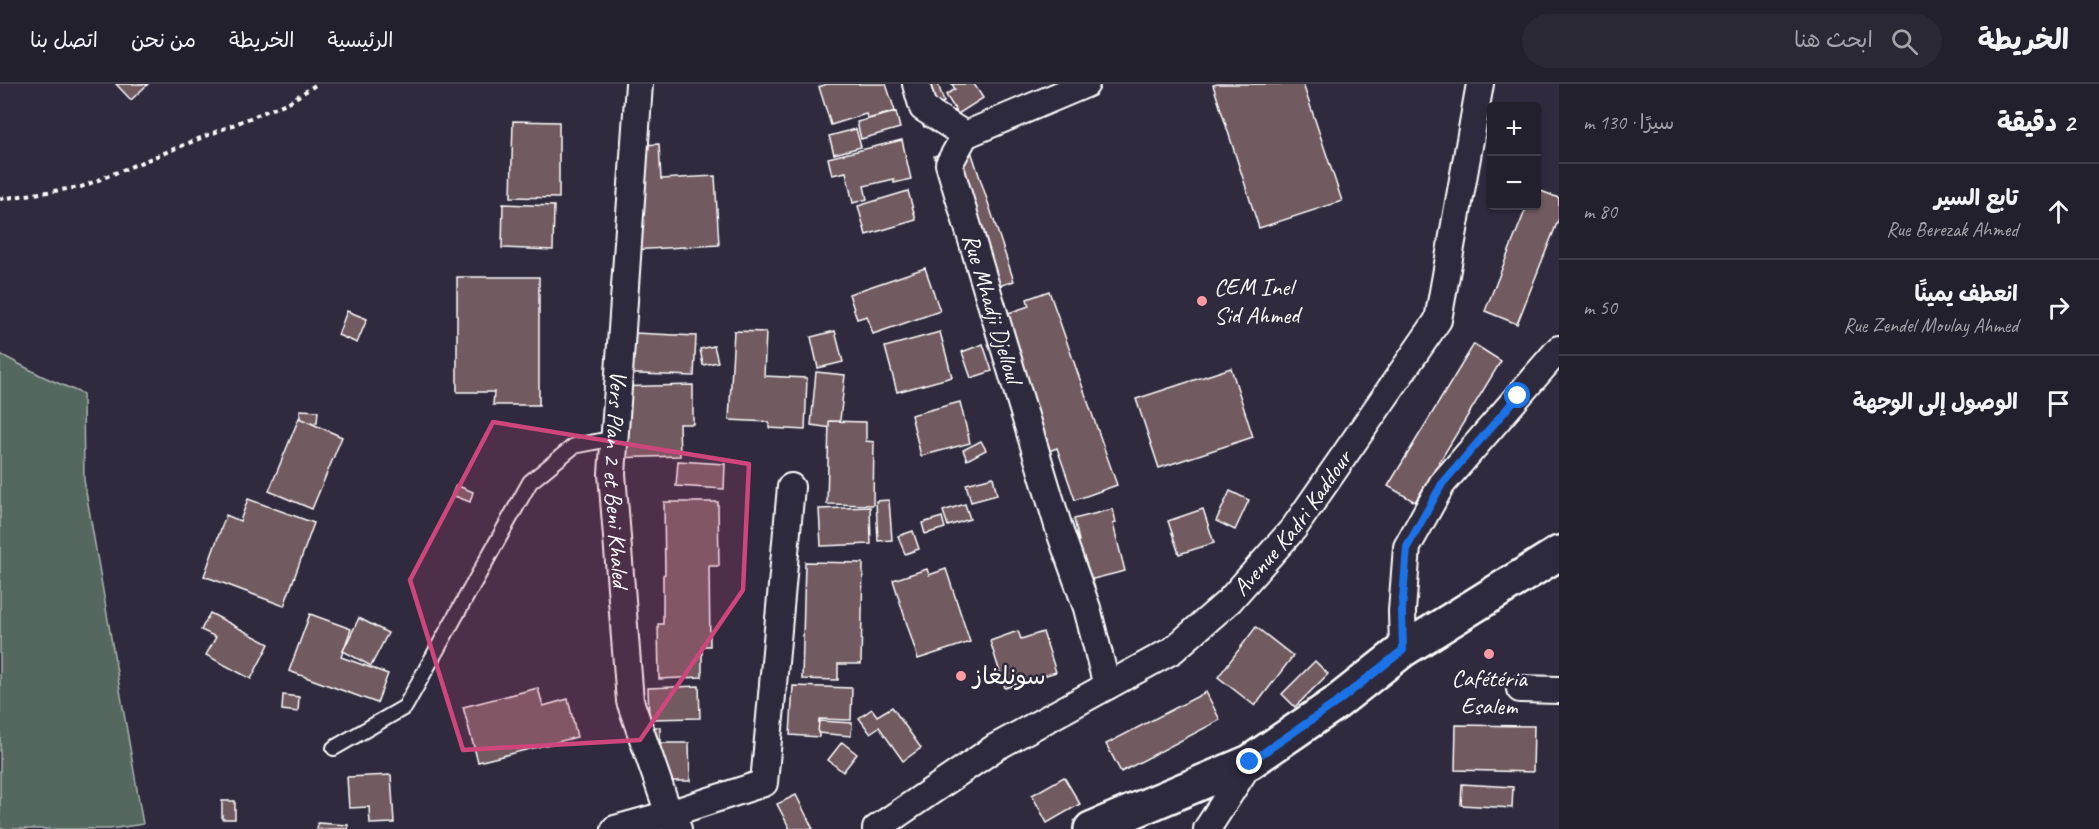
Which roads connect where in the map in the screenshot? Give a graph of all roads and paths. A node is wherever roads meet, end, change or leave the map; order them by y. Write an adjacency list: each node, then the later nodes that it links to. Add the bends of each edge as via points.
1 (317, 84): 7 (path, via 289,102 81,187)
2 (639, 84): 9 (street, Vers Plan 2 et Beni Khaled)
3 (916, 84): 6 (street, via 923,108)
4 (1086, 84): 6 (street)
5 (1480, 84): 13 (street, Avenue Kadri Kaddour, via 1438,320 1294,528 1229,601 1173,650)
6 (965, 135): 13 (street, Rue Mhadji Djelloul, via 949,164 1060,532 1087,608)
7 (0, 199)
8 (1559, 349): 12 (street, via 1442,484 1407,547)
9 (615, 438): 16 (lane, via 574,446 530,482 405,707); 19 (street, Vers Plan 2 et Beni Khaled, via 612,474 630,701)
10 (791, 487): 19 (street, via 764,783)
11 (1559, 553): 12 (main road)
12 (1403, 650): 17 (main road, via 1336,703)
13 (1107, 686): 18 (street, Avenue Kadri Kaddour, via 996,747)
14 (1520, 689): 15 (street)
15 (1559, 690)
16 (334, 748)
17 (1250, 762): 22 (main road); 23 (street)
18 (897, 820): 21 (street, Avenue Kadri Kaddour)
19 (673, 822): 20 (street)
20 (615, 829)
21 (876, 829)
22 (1091, 829)
23 (1207, 829)

